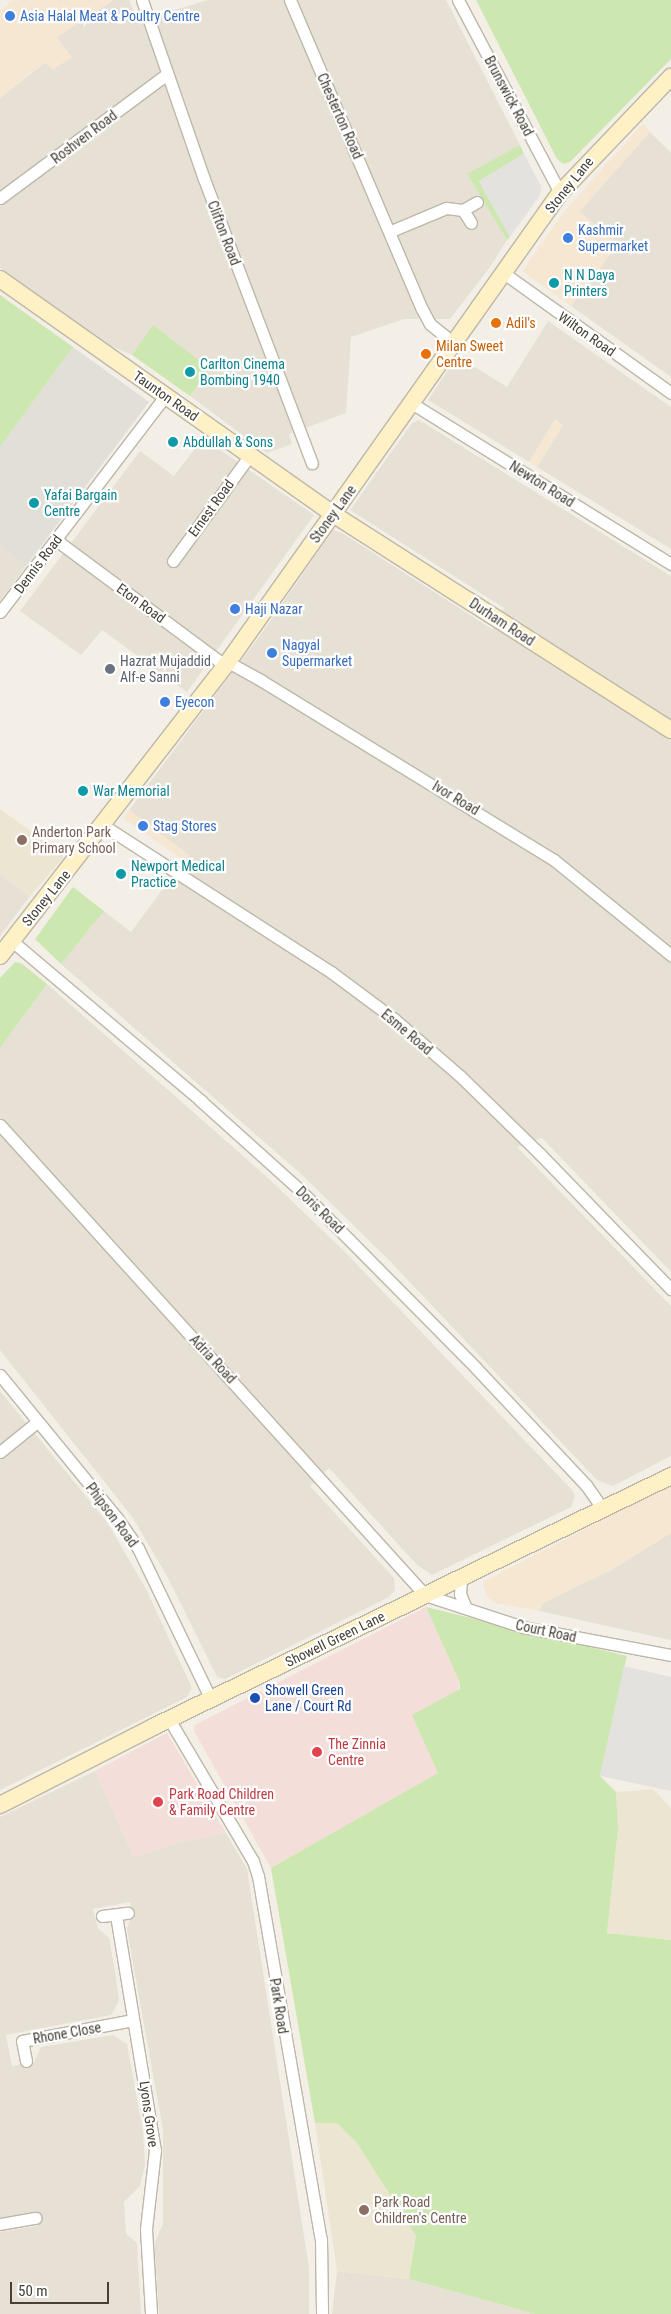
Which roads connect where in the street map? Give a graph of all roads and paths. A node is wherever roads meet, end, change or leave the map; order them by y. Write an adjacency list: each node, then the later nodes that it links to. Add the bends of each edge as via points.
1 (142, 0): 4 (street, Clifton Road)
2 (290, 0): 11 (street, Chesterton Road)
3 (458, 0): 6 (street, Brunswick Road)
4 (167, 74): 7 (street, Roshven Road); 19 (street, Clifton Road)
5 (671, 77): 6 (street, Stoney Lane)
6 (560, 193): 12 (street, Stoney Lane)
7 (0, 198)
8 (477, 202): 9 (street)
9 (463, 210): 10 (street); 11 (street, via 446,208)
10 (471, 222)
11 (391, 232): 14 (street, Chesterton Road, via 430,324)
12 (505, 274): 14 (street, Stoney Lane); 15 (street, Wilton Road)
13 (0, 279): 16 (street, Taunton Road)
14 (452, 342): 17 (street, Stoney Lane)
15 (671, 393)
16 (166, 395): 18 (street, Taunton Road); 21 (street, Dennis Road)
17 (414, 404): 20 (street, Stoney Lane); 23 (street, Newton Road)
18 (250, 455): 20 (street, Taunton Road); 22 (street, Ernest Road)
19 (312, 464)
20 (332, 514): 25 (street, Stoney Lane); 26 (street, Durham Road)
21 (56, 540): 24 (street, Dennis Road); 25 (street, Eton Road, via 219,661)
22 (173, 561)
23 (671, 564)
24 (0, 612)
25 (228, 662): 27 (street, Stoney Lane); 29 (street, Ivor Road, via 525,840 593,890)
26 (671, 730)
27 (103, 825): 28 (street, Stoney Lane); 32 (street, Esme Road, via 331,972 394,1019 460,1076)
28 (12, 941): 30 (street, Stoney Lane); 37 (street, Doris Road, via 164,1069 300,1190 476,1368 586,1485)
29 (671, 955)
30 (0, 956)
31 (0, 1125): 39 (street, Adria Road)
32 (671, 1289)
33 (0, 1375): 34 (street, Phipson Road)
34 (37, 1422): 35 (street); 42 (street, Phipson Road, via 138,1548)
35 (0, 1452)
36 (671, 1476): 37 (street, Showell Green Lane)
37 (602, 1508): 38 (street, Showell Green Lane)
38 (461, 1577): 39 (street, Showell Green Lane); 40 (street, via 460,1594)
39 (425, 1595): 40 (street, Court Road); 42 (street, Showell Green Lane)
40 (466, 1608): 41 (street, Court Road, via 523,1627)
41 (671, 1655)
42 (211, 1700): 43 (street, Showell Green Lane)
43 (169, 1719): 44 (street, Showell Green Lane); 53 (street, Park Road, via 254,1861 258,1876 322,2239)
44 (0, 1806)
45 (128, 1913): 46 (street)
46 (116, 1915): 47 (street); 48 (street, Lyons Grove)
47 (102, 1916)
48 (133, 2020): 49 (street, Rhone Close, via 22,2041); 52 (street, Lyons Grove, via 155,2150 146,2229)
49 (26, 2061)
50 (35, 2218): 51 (street)
51 (0, 2224)
52 (151, 2314)
53 (322, 2314)

